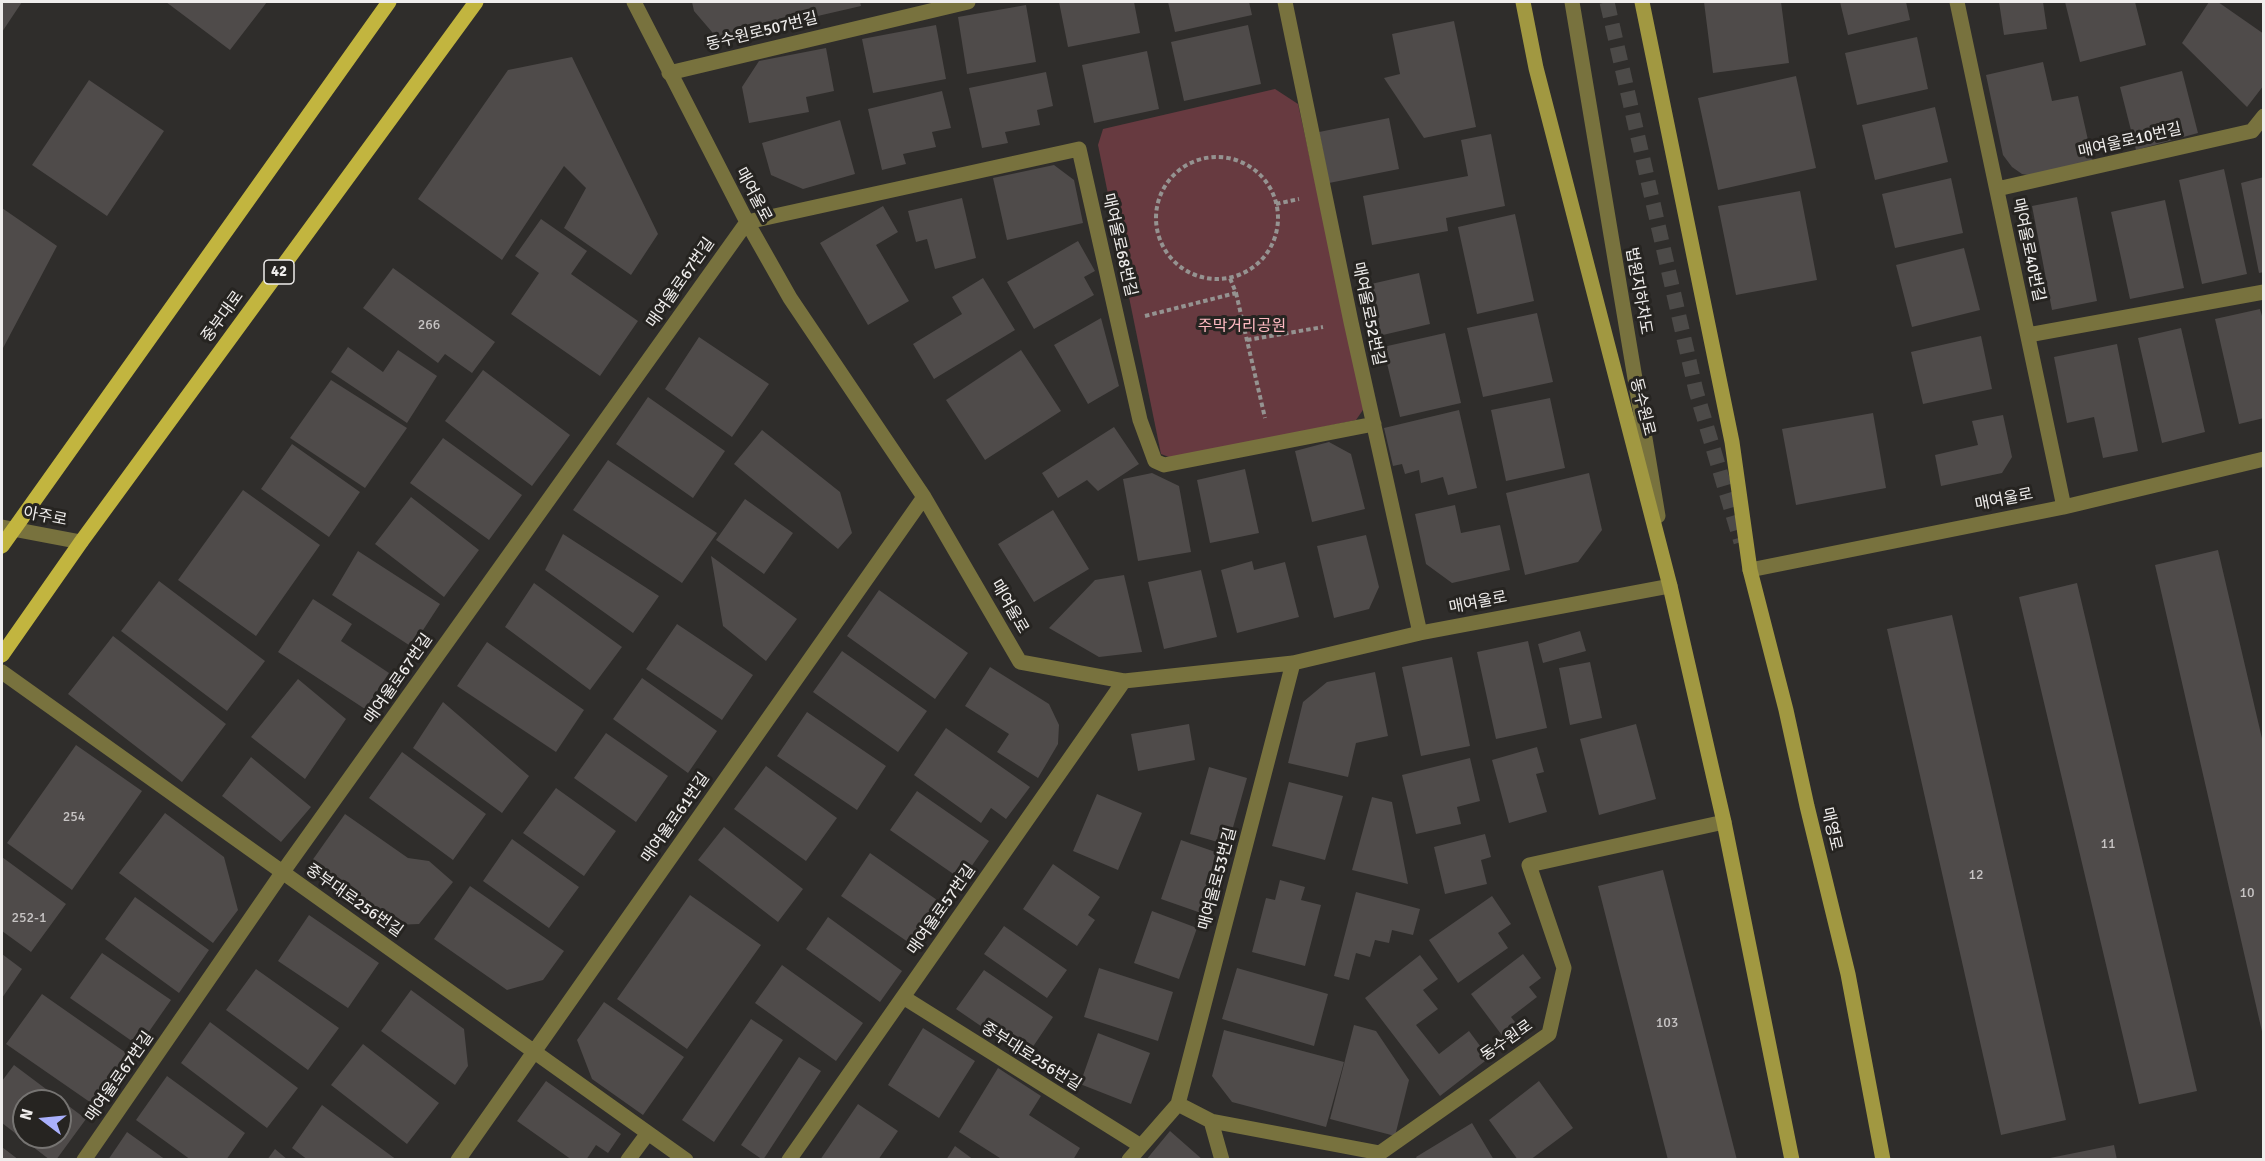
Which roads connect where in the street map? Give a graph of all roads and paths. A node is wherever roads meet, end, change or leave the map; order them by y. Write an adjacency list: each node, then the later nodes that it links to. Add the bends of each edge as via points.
1 (389, 2): 27 (main road)
2 (476, 2): 28 (main road, 중부대로 / 42)
3 (634, 2): 11 (street, 매여울로)
4 (968, 2): 10 (street, 동수원로507번길)
5 (1285, 2): 18 (street, 매여울로52번길)
6 (1523, 2): 31 (main road, 동수원로, via 1539,80)
7 (1572, 2): 31 (street, 법원지하차도)
8 (1642, 2): 30 (main road, 매영로, via 1732,441)
9 (1957, 2): 13 (street, 매여울로40번길)
10 (939, 4): 11 (street, 동수원로507번길)
11 (669, 73): 14 (street, 매여울로)
12 (2264, 116): 13 (street, 매여울로10번길, via 2252,131)
13 (1997, 189): 20 (street, 매여울로40번길)
14 (747, 222): 19 (street, 매여울로68번길, via 1079,149); 25 (street, 매여울로, via 790,298); 38 (street, 매여울로67번길)
15 (1230, 278): 15 (path, via 1210,279 1192,274 1164,248 1157,230 1157,209 1163,189 1176,172 1194,161 1236,159 1254,169 1268,184 1276,204 1278,223 1263,259); 17 (path)
16 (2264, 291): 20 (street)
17 (1236, 293): 19 (path); 21 (path)
18 (1351, 322): 21 (path); 22 (street, 매여울로52번길)
19 (1119, 323): 23 (street, 매여울로68번길, via 1140,420 1155,461 1164,465)
20 (2028, 335): 26 (street, 매여울로40번길)
21 (1247, 340): 23 (path)
22 (1374, 424): 23 (street, 매여울로68번길); 32 (street, 매여울로52번길)
23 (1271, 444)
24 (2264, 459): 26 (street, 매여울로)
25 (924, 497): 36 (street, 매여울로, via 1020,662); 40 (street, 매여울로61번길)
26 (2064, 507): 30 (street, 매여울로)
27 (8, 528): 28 (street, 아주로); 29 (main road)
28 (81, 542): 33 (main road, 중부대로 / 42)
29 (2, 546)
30 (1750, 570): 53 (main road, 매영로, via 1848,974)
31 (1670, 586): 32 (street, 매여울로); 37 (main road, 동수원로)
32 (1420, 633): 34 (street, 매여울로)
33 (2, 655)
34 (1293, 663): 36 (street, 매여울로); 41 (street, 매여울로53번길)
35 (2, 672): 38 (street, 중부대로256번길)
36 (1124, 681): 39 (street, 매여울로57번길)
37 (1724, 822): 42 (street, 동수원로, via 1529,866 1564,968 1549,1034 1380,1153); 52 (main road, 동수원로)
38 (282, 873): 40 (street, 중부대로256번길); 45 (street, 매여울로67번길)
39 (903, 997): 44 (street, 중부대로256번길); 49 (street, 매여울로57번길)
40 (534, 1050): 43 (street, 중부대로256번길); 46 (street, 매여울로61번길)
41 (1178, 1104): 42 (street, 동수원로); 44 (street)
42 (1211, 1121): 51 (street)
43 (648, 1133): 47 (street); 48 (street, 중부대로256번길)
44 (1141, 1146): 50 (street)
45 (84, 1160)
46 (458, 1160)
47 (628, 1160)
48 (686, 1160)
49 (789, 1160)
50 (1129, 1160)
51 (1222, 1160)
52 (1792, 1160)
53 (1883, 1160)

